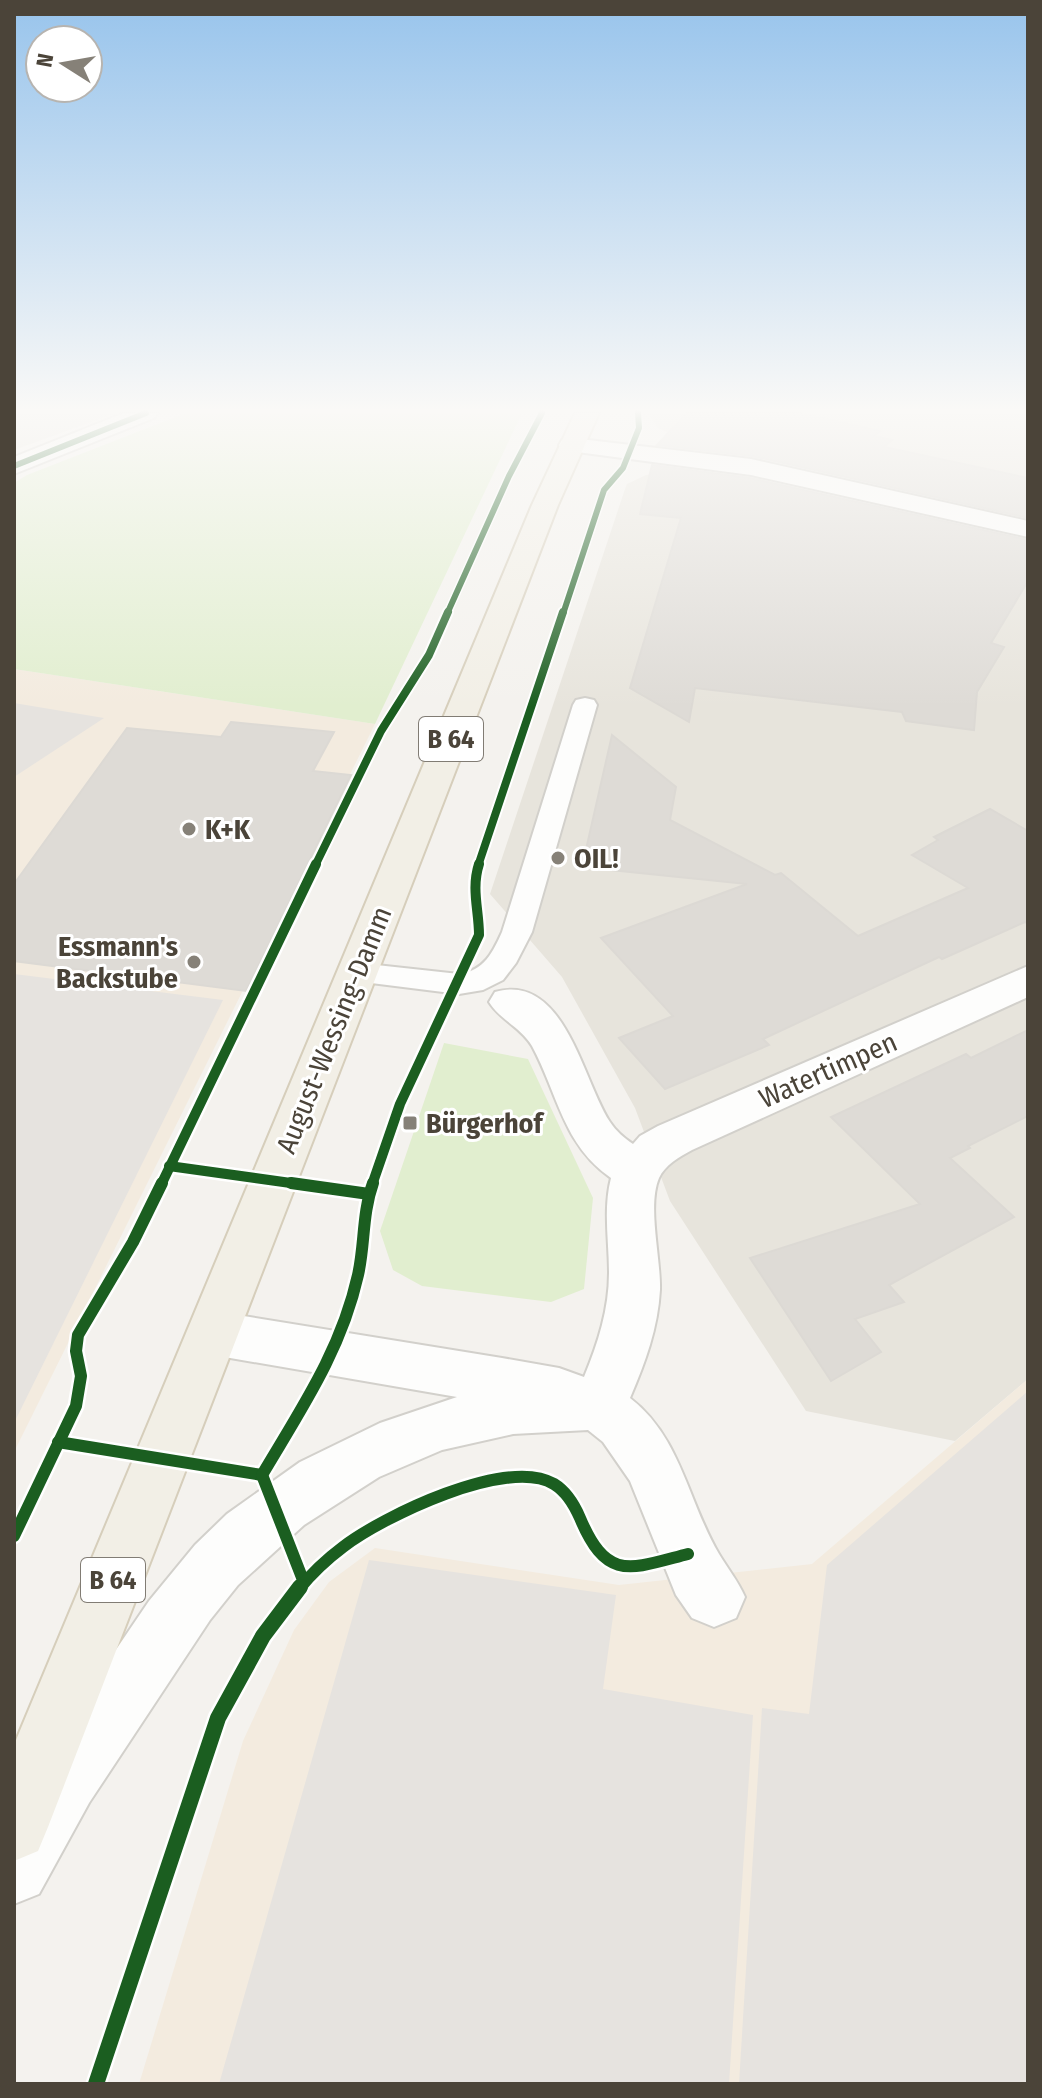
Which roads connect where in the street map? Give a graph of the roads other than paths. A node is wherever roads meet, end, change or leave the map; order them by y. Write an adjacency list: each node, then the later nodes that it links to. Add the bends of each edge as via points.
1 (544, 511): 5 (main road, August-Wessing-Damm / B 64)
2 (947, 511): 3 (street)
3 (1028, 529)
4 (585, 705): 5 (lane, via 517,932 496,969 470,985)
5 (358, 973): 9 (main road, August-Wessing-Damm / B 64)
6 (1028, 980): 8 (street, Watertimpen, via 675,1138 657,1148)
7 (510, 1002): 8 (street, via 544,1028 590,1130 605,1149)
8 (637, 1171): 10 (street, via 630,1204 631,1319)
9 (213, 1333): 10 (street, via 516,1383); 12 (main road, August-Wessing-Damm / B 64)
10 (599, 1406): 11 (street, via 623,1425 653,1467 697,1574); 13 (street, via 488,1414 433,1428 345,1466 276,1512 189,1598 92,1740)
11 (714, 1597)
12 (14, 1827)
13 (14, 1869)

